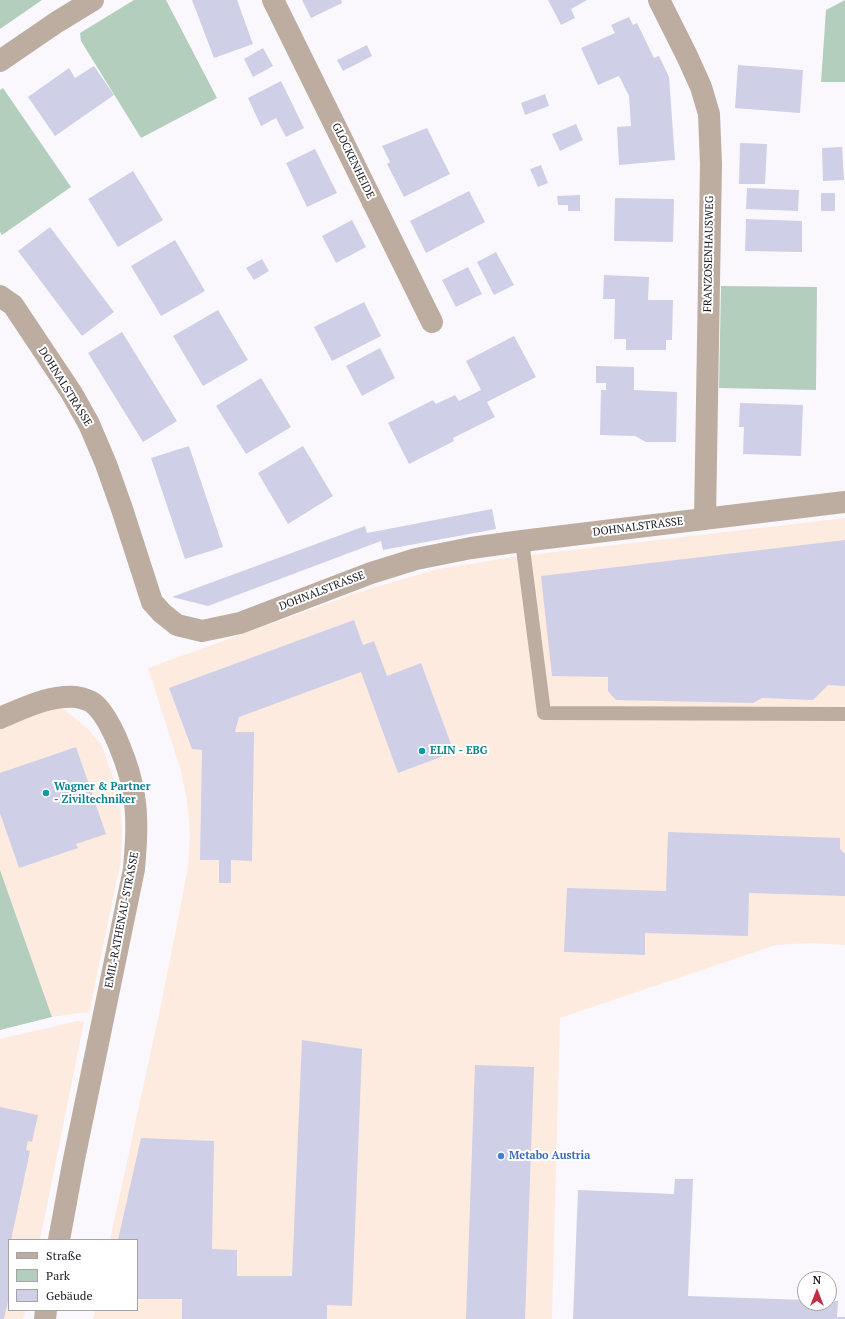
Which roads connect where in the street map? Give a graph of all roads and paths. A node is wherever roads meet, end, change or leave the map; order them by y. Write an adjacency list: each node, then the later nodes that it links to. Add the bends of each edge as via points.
1 (92, 0): 4 (street)
2 (273, 0): 6 (street, GLOCKENHEIDE)
3 (659, 0): 8 (street, FRANZOSENHAUSWEG, via 687,56 709,114 711,164)
4 (0, 62)
5 (0, 296): 9 (street, DOHNALSTRASSE, via 13,305 89,424 120,502 152,602 162,614 177,625 202,631 240,622 416,559)
6 (432, 322)
7 (845, 502): 8 (street, DOHNALSTRASSE)
8 (705, 519): 9 (street, DOHNALSTRASSE)
9 (522, 540): 10 (lane, via 544,713)
10 (845, 714)
11 (0, 718): 12 (street, EMIL-RATHENAU-STRASSE, via 58,698 77,697 91,702 100,710 113,730 130,776 134,796 134,869)
12 (59, 1239)

